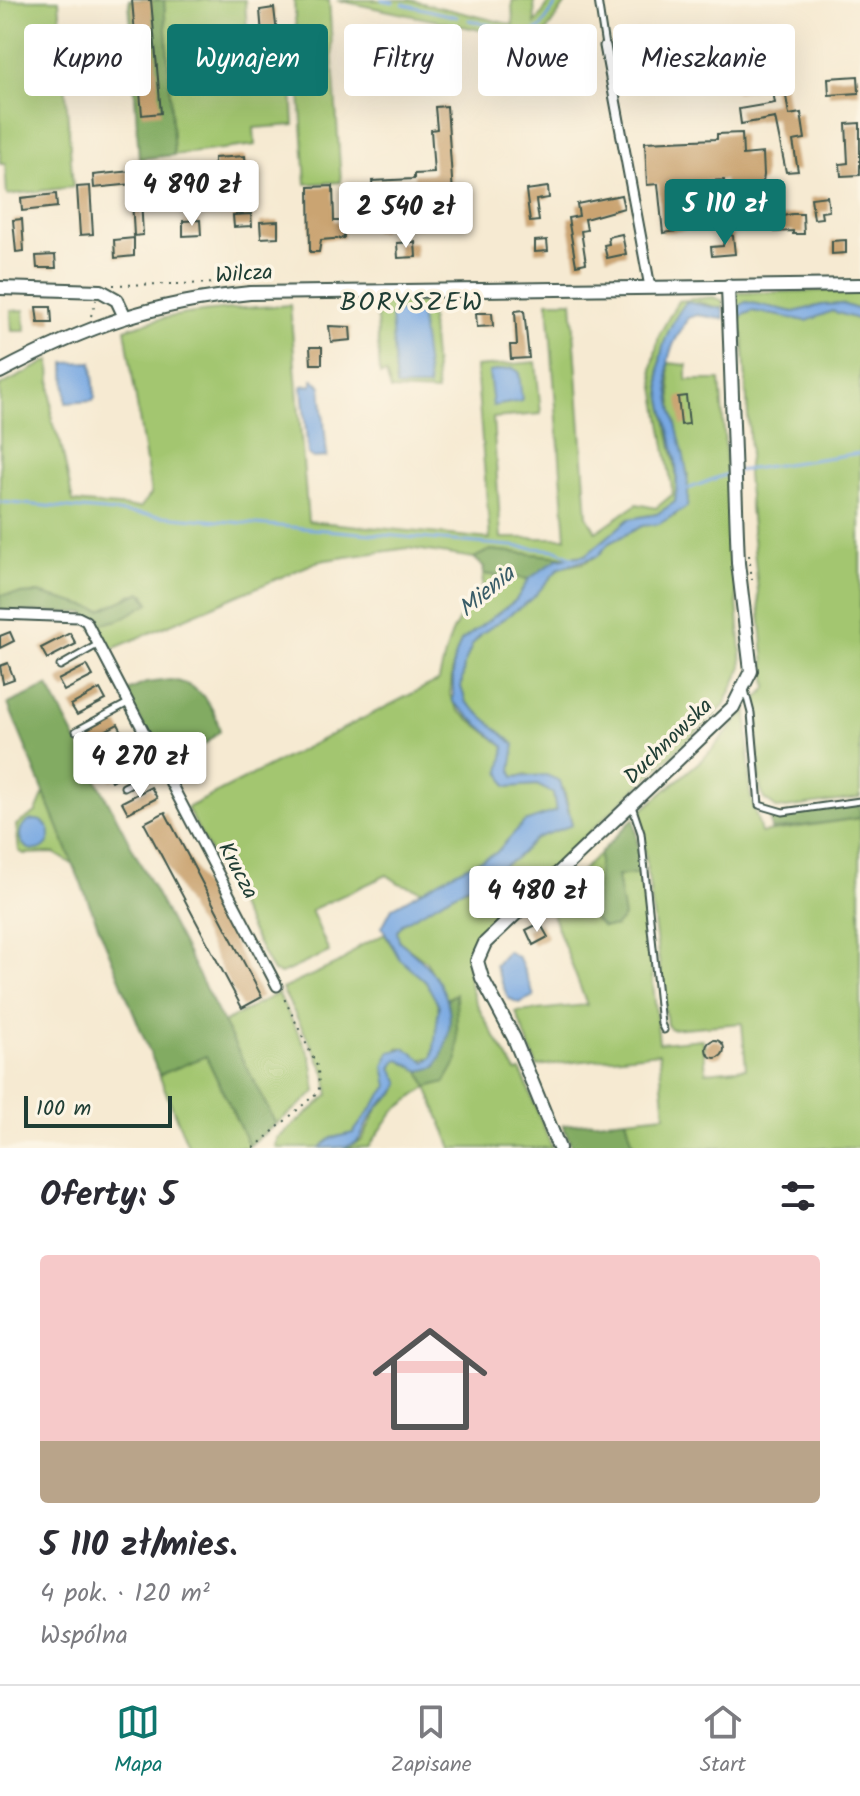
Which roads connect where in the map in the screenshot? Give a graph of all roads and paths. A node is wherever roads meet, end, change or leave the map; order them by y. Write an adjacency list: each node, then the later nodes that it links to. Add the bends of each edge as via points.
1 (598, 0): 2 (lane)
2 (605, 46): 5 (street)
3 (860, 285): 4 (street, Wilcza, via 793,280)
4 (728, 286): 5 (street, Wilcza); 12 (street, via 738,563 751,653)
5 (650, 287): 7 (street, Wilcza, via 250,293)
6 (0, 288): 7 (street, via 97,291 113,296)
7 (124, 315): 8 (street, Wilcza)
8 (0, 372)
9 (0, 614): 10 (street, Krucza, via 82,618)
10 (97, 645): 11 (lane); 13 (street, Krucza)
11 (60, 666)
12 (745, 689): 17 (lane, via 759,805 783,812); 18 (street, Duchnowska)
13 (128, 703): 14 (lane); 15 (street, Krucza)
14 (76, 731)
15 (161, 768): 16 (lane); 19 (street, Krucza)
16 (124, 787)
17 (860, 801)
18 (632, 806): 20 (lane, via 641,833); 22 (street, Duchnowska, via 478,955 482,978 514,1038)
19 (277, 986): 21 (path, via 318,1068 319,1091)
20 (664, 1030)
21 (254, 1148)
22 (559, 1148)

